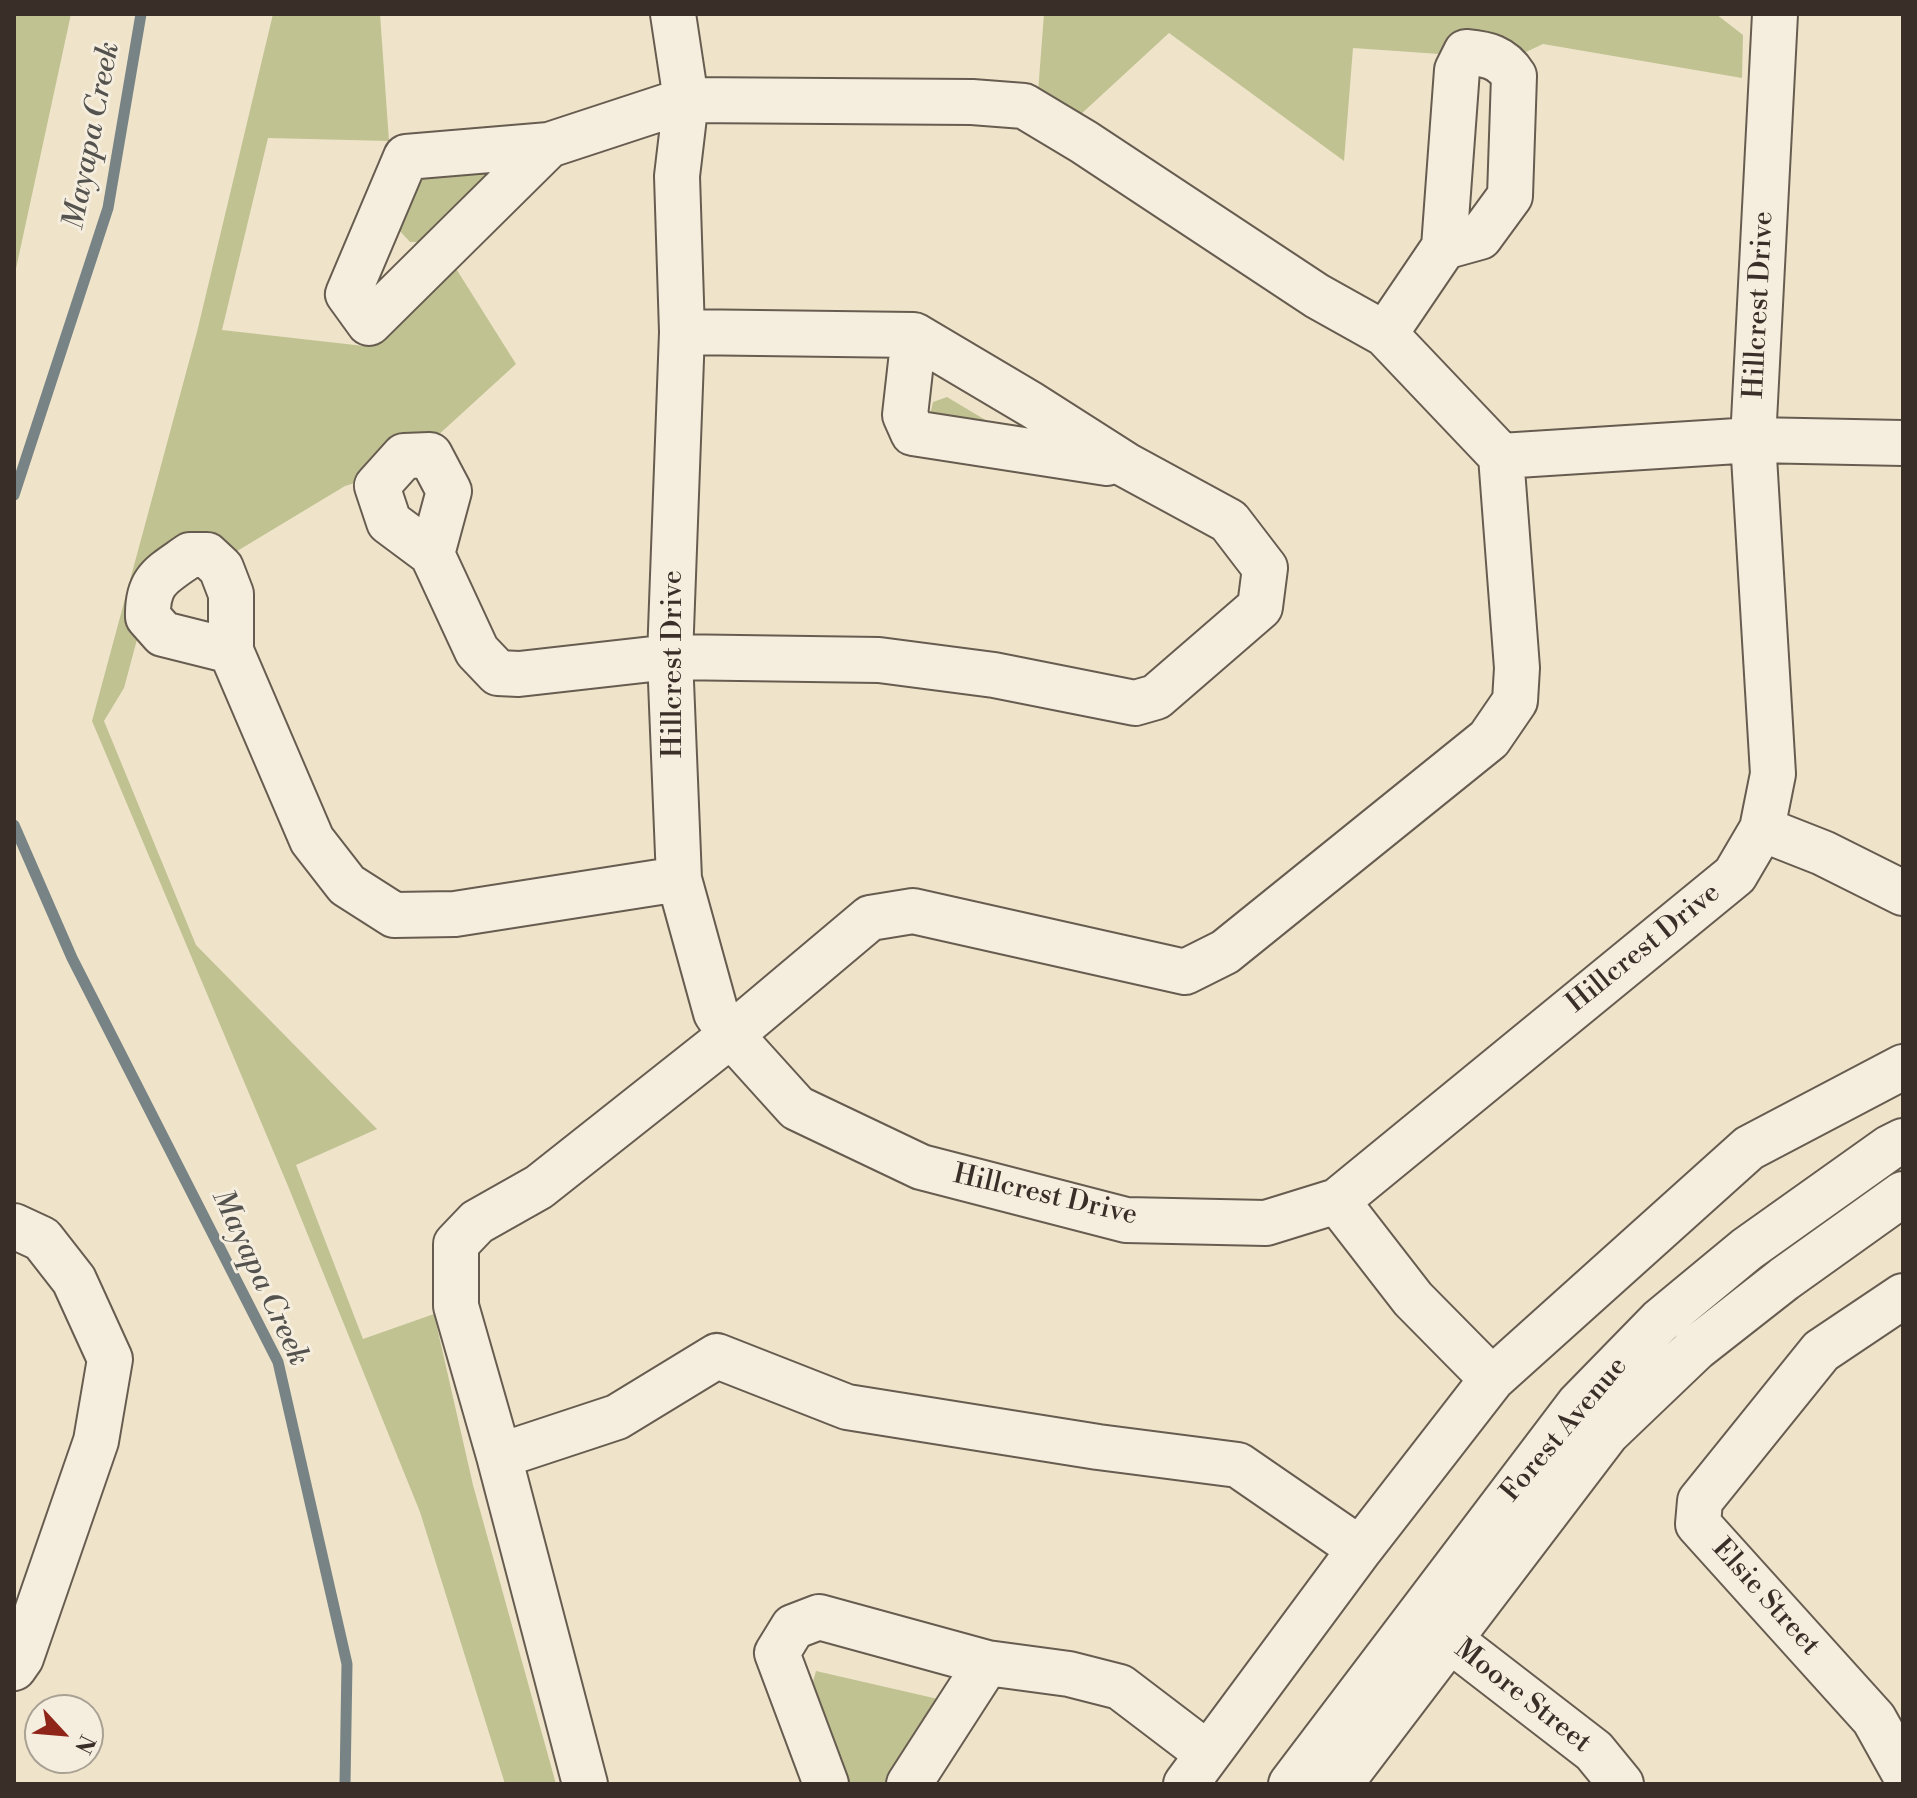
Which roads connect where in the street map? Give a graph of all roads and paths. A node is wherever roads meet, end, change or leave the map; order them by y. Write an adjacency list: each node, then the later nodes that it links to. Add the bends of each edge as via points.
1 (673, 14): 3 (street, Hillcrest Drive)
2 (1775, 14): 9 (street, Hillcrest Drive)
3 (686, 100): 4 (street); 6 (street, Hillcrest Drive, via 677,176); 7 (street, via 1024,106 1317,296)
4 (549, 145): 4 (street, via 406,157 348,294 369,323)
5 (1444, 247): 7 (street)
6 (682, 332): 8 (street); 15 (street, Hillcrest Drive)
7 (1385, 334): 11 (street)
8 (914, 335): 12 (street); 12 (street, via 905,415 913,433)
9 (1753, 440): 10 (street); 11 (street); 16 (street, Hillcrest Drive, via 1773,774)
10 (1903, 443)
11 (1501, 456): 19 (street, via 1515,701 1489,739 1225,952 1185,972 913,911 870,918)
12 (1126, 465): 15 (street, via 1229,521 1265,568 1260,607 1156,697 1135,703 994,675 879,660)
13 (432, 554): 15 (street, via 477,651 498,673)
14 (231, 651): 17 (street, via 312,840 347,885 394,915 455,914)
15 (670, 657): 17 (street, Hillcrest Drive)
16 (1762, 829): 18 (street); 23 (street, Hillcrest Drive, via 1735,875)
17 (679, 879): 19 (street, Hillcrest Drive, via 716,1013)
18 (1903, 893)
19 (731, 1035): 23 (street, Hillcrest Drive, via 797,1108 921,1167 1126,1220 1266,1223); 27 (street, via 539,1187 477,1222 456,1244 456,1306)
20 (1903, 1067): 26 (street, via 1749,1148)
21 (1903, 1141): 29 (street, Forest Avenue, via 1747,1249 1660,1321 1579,1404)
22 (1903, 1194): 29 (street, Forest Avenue, via 1696,1348 1607,1433)
23 (1337, 1201): 26 (street, via 1413,1299)
24 (14, 1226): 31 (street, via 42,1239 74,1280 110,1359 96,1441)
25 (1903, 1296): 33 (street, Elsie Street, via 1821,1351 1700,1501 1698,1524 1874,1719)
26 (1492, 1379): 28 (street)
27 (499, 1456): 28 (street, via 617,1417 717,1356 847,1407 1238,1465); 34 (street)
28 (1360, 1549): 32 (street)
29 (1434, 1627): 37 (street, Forest Avenue); 38 (street, Forest Avenue); 39 (street, Moore Street, via 1594,1751)
30 (987, 1663): 32 (street, via 1120,1687); 35 (street, via 819,1617 793,1627 777,1653); 36 (street)
31 (14, 1668)
32 (1197, 1769)
33 (1903, 1771)
34 (585, 1784)
35 (826, 1784)
36 (909, 1784)
37 (1291, 1784)
38 (1340, 1784)
39 (1621, 1784)

